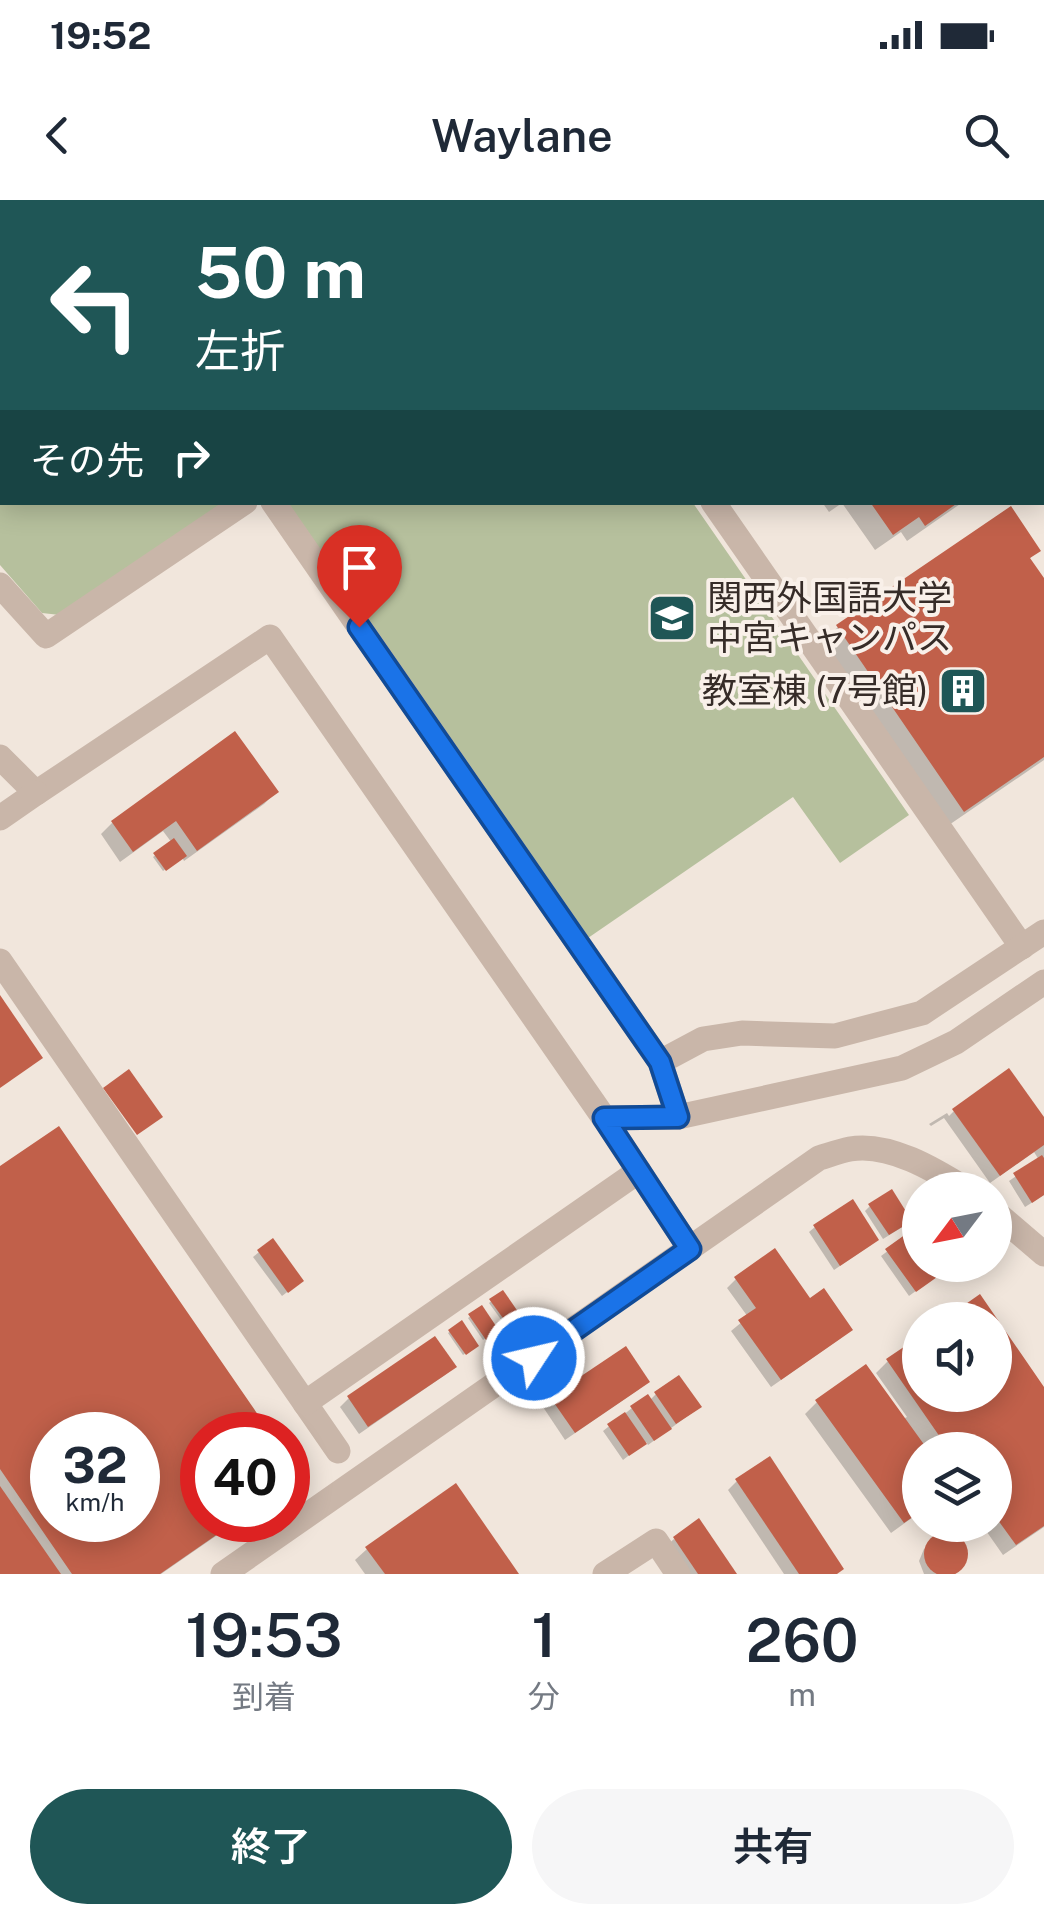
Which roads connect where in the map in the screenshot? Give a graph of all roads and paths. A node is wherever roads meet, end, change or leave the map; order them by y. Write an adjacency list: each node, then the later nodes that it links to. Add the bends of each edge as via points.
1 (241, 505): 4 (street, via 46,636)
2 (275, 505): 12 (street)
3 (715, 505): 9 (street)
4 (0, 585)
5 (0, 758): 6 (street)
6 (36, 793): 7 (street); 14 (street, via 270,637)
7 (0, 818)
8 (1044, 932): 9 (street)
9 (1022, 947): 12 (street, via 922,1014 835,1036 742,1033 703,1039)
10 (0, 961): 20 (street)
11 (1044, 982): 13 (street, via 956,1042 902,1068)
12 (660, 1062): 13 (street)
13 (678, 1117): 14 (street)
14 (604, 1118): 15 (street)
15 (639, 1172): 18 (street); 20 (street)
16 (939, 1172): 18 (street, via 888,1152 853,1148 819,1158)
17 (1012, 1227): 19 (street)
18 (690, 1249): 22 (street)
19 (1044, 1254)
20 (305, 1403): 21 (street)
21 (338, 1451)
22 (223, 1574)
23 (606, 1574): 24 (street, via 656,1541)
24 (678, 1574)

